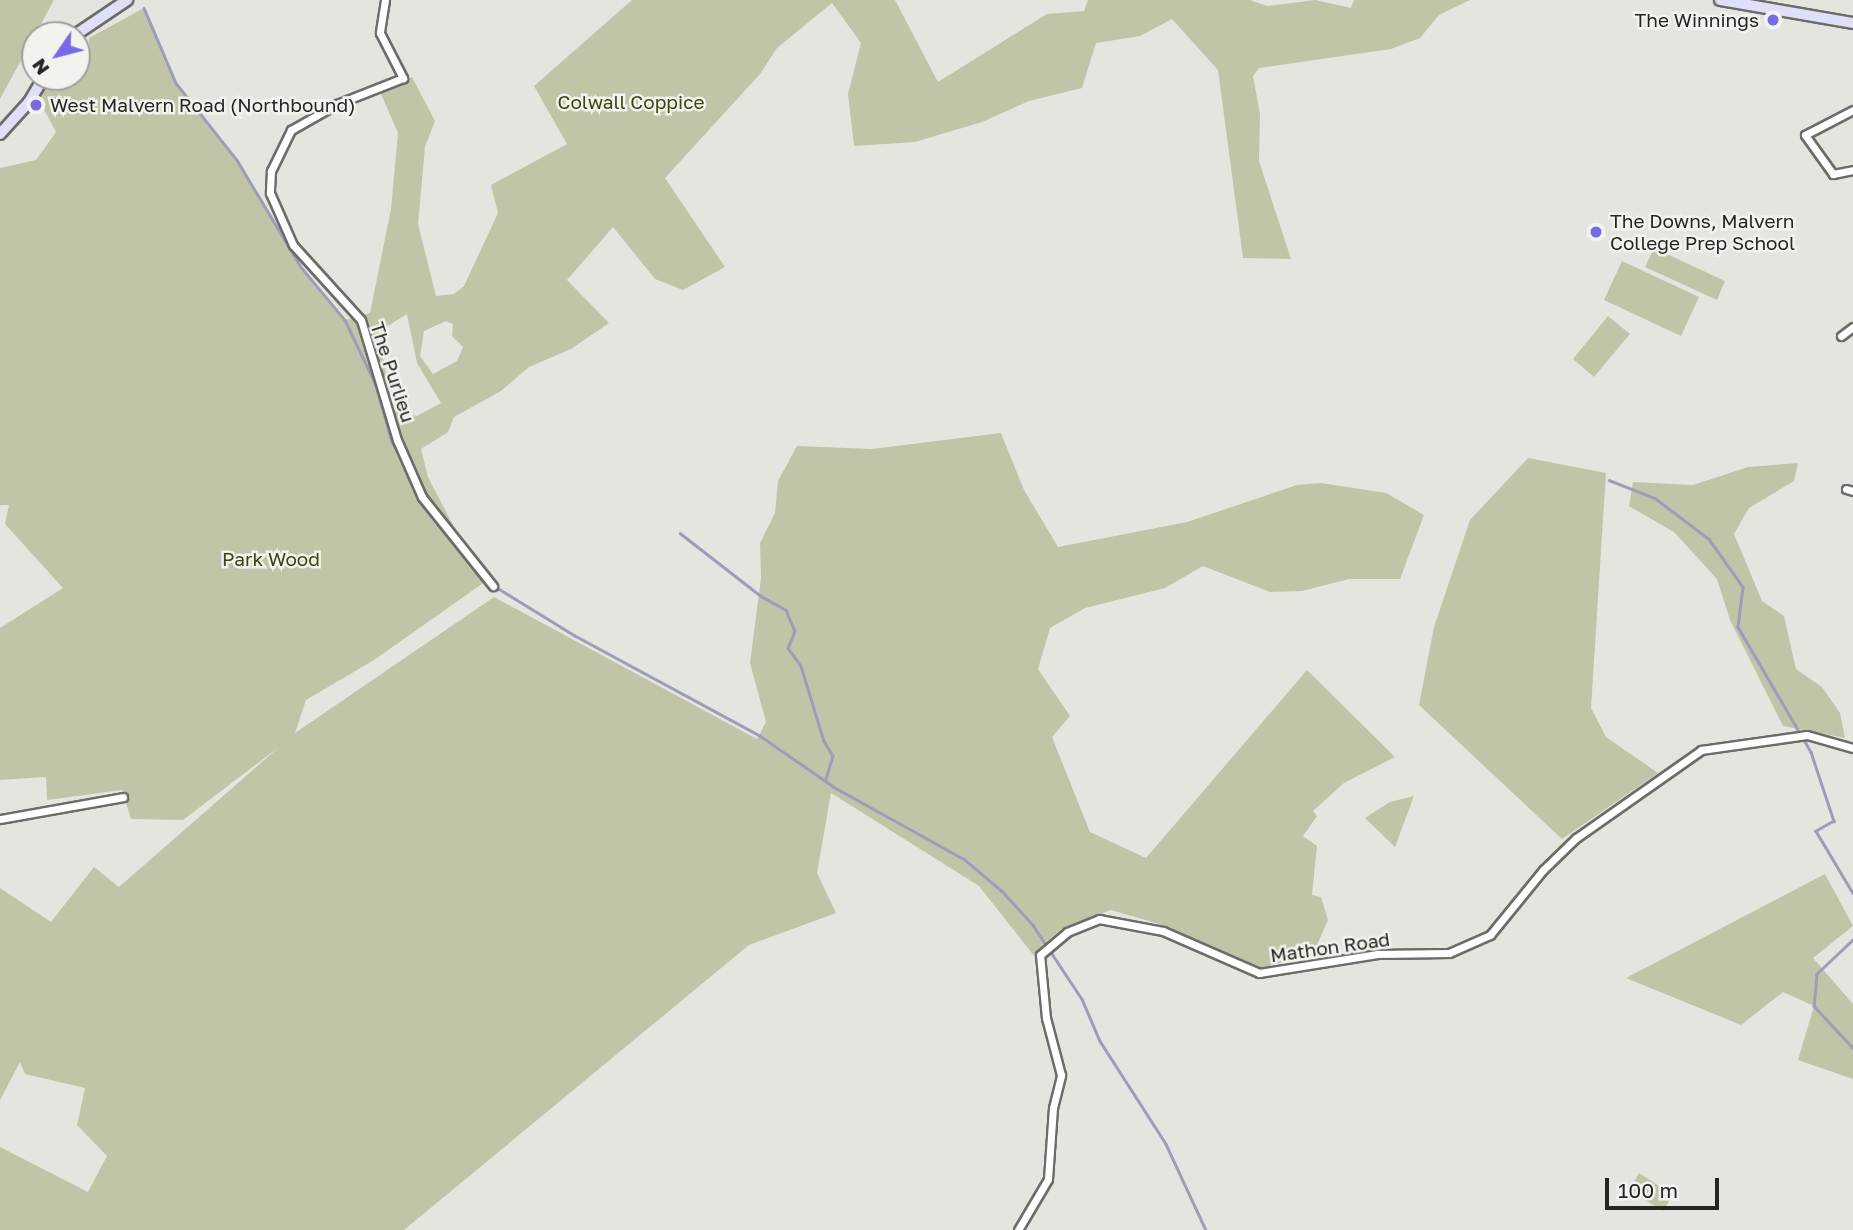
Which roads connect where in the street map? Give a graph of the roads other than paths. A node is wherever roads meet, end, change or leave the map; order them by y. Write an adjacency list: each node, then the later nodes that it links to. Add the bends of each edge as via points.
1 (127, 0): 6 (main road)
2 (385, 0): 13 (street, The Purlieu, via 380,33 403,78 337,104 291,130 271,171 270,193 293,245 361,320 397,440 422,497)
3 (1720, 0): 4 (main road)
4 (1778, 5): 5 (main road)
5 (1853, 23)
6 (91, 24)
7 (37, 91): 9 (main road)
8 (1853, 110): 10 (street, via 1805,135 1833,174)
9 (0, 134)
10 (1853, 170)
11 (1853, 327): 12 (street)
12 (1840, 335)
13 (493, 586)
14 (1853, 748): 17 (street, Mathon Road, via 1807,735 1701,750 1621,803 1566,847 1490,935 1450,953 1377,954 1259,973 1163,931 1099,919 1067,932 1040,955 1046,1018 1061,1076 1050,1127 1048,1179)
15 (123, 797): 16 (street)
16 (0, 819)
17 (1018, 1230)

